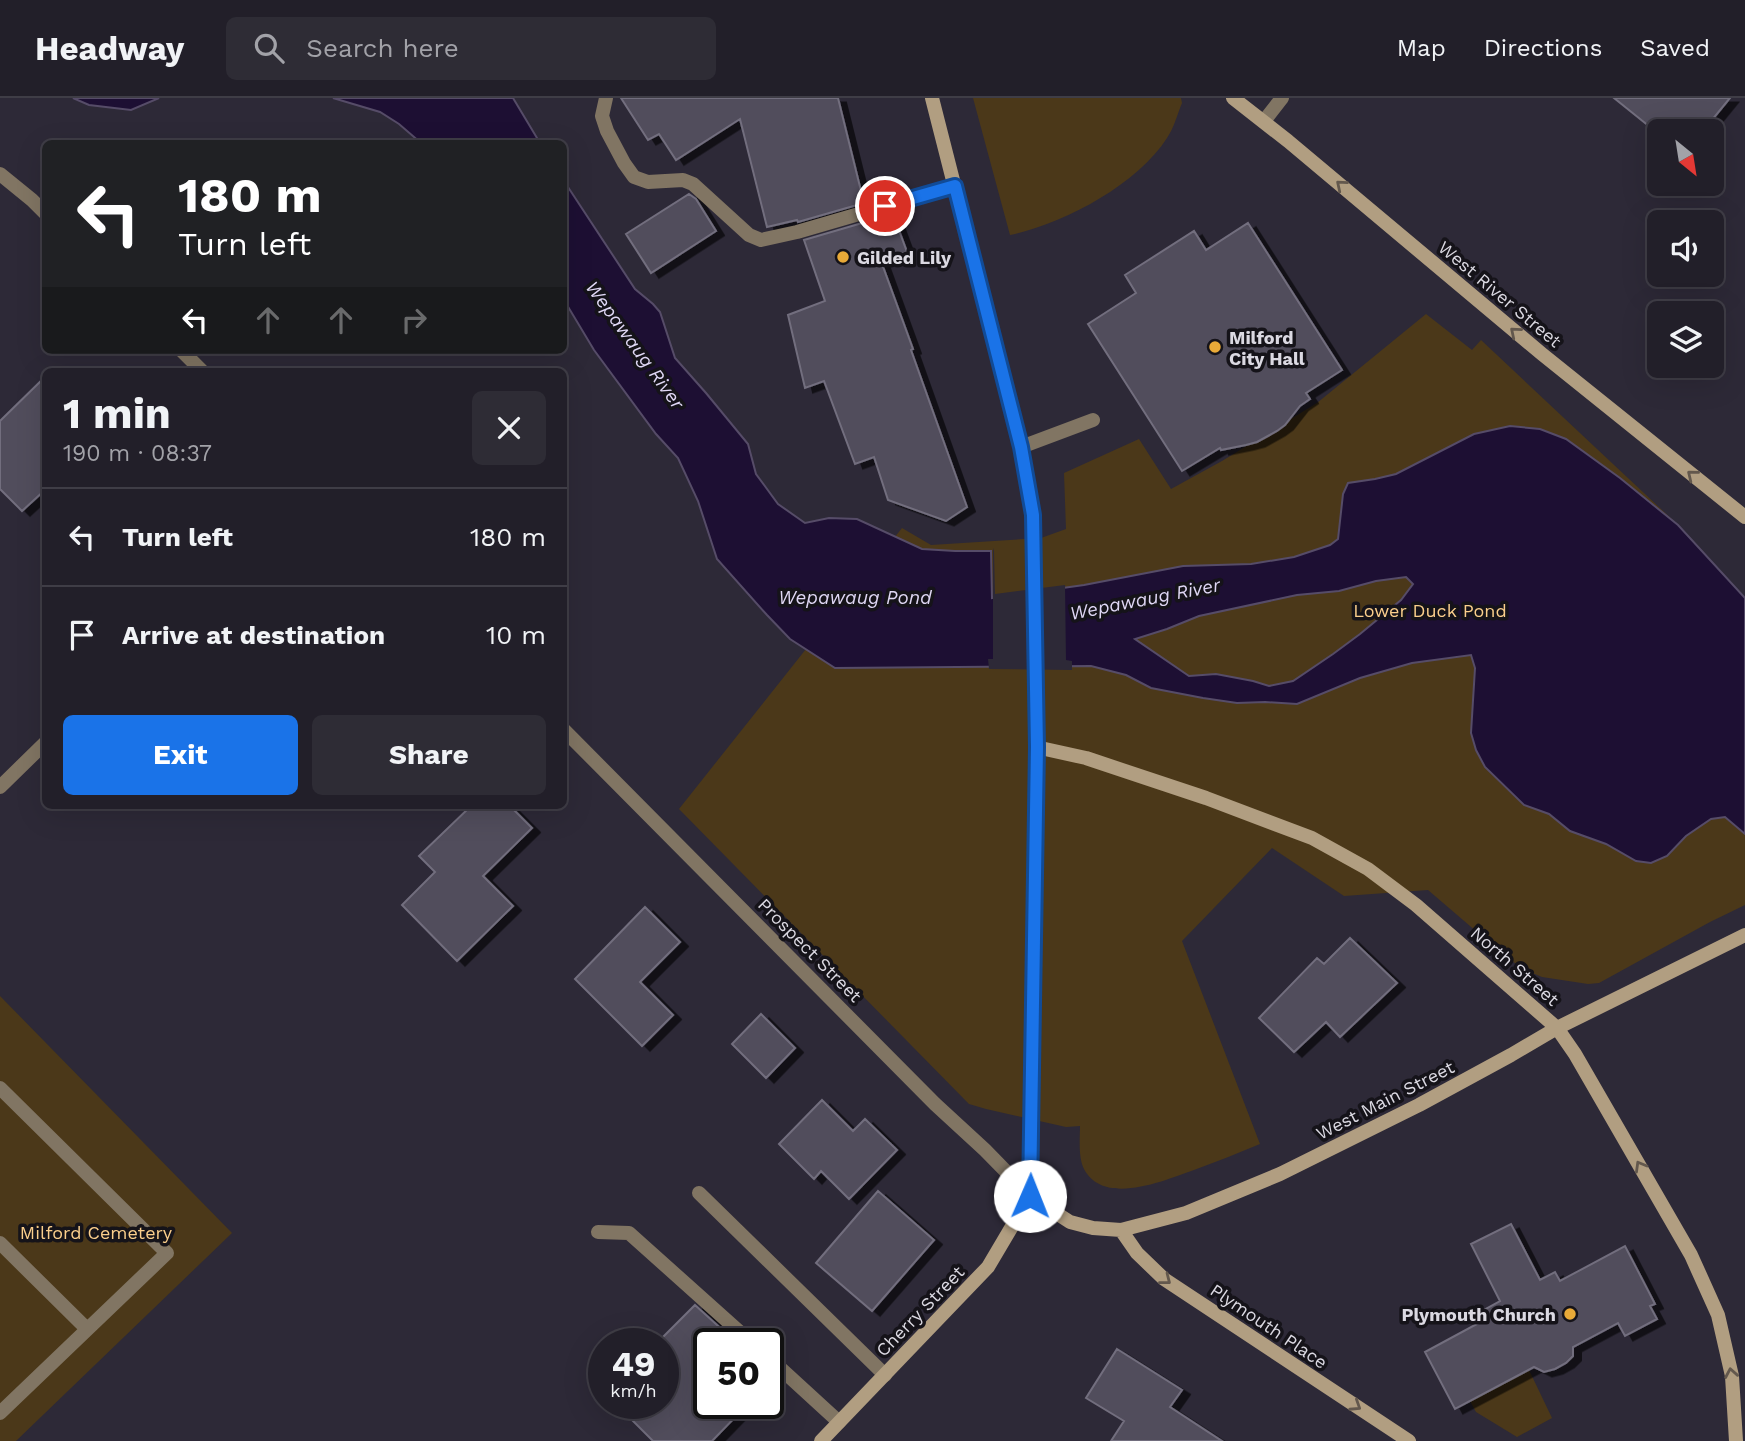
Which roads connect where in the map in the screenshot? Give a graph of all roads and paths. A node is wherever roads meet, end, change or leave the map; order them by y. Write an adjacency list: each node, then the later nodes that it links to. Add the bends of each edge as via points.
1 (606, 98): 7 (street, via 602,116 607,131 634,177 693,184 749,235 761,240)
2 (932, 98): 7 (main road)
3 (1233, 98): 5 (main road, West River Street)
4 (1282, 98): 5 (street)
5 (1264, 121): 13 (main road, West River Street, one-way to 5)
6 (0, 174): 8 (street)
7 (955, 186): 12 (main road)
8 (42, 210)
9 (185, 354): 10 (street)
10 (199, 368)
11 (1093, 419): 12 (street)
12 (1021, 447): 16 (main road, via 1033,515)
13 (1745, 517)
14 (567, 733): 22 (street, Prospect Street)
15 (42, 747): 17 (street)
16 (1037, 747): 19 (main road, North Street, via 1086,758 1312,838 1368,869 1416,905); 22 (main road)
17 (0, 787)
18 (1745, 935): 19 (main road, West Main Street)
19 (1557, 1028): 23 (main road, West Main Street, via 1419,1105 1280,1174 1186,1213); 34 (main road, North Street, one-way to 19, via 1732,1376 1718,1315 1691,1255)
20 (0, 1088): 27 (street, via 167,1253)
21 (699, 1193): 29 (street)
22 (1030, 1196): 23 (main road, West Main Street, via 1070,1222); 29 (main road, Cherry Street, via 988,1267)
23 (1121, 1230): 33 (main road, Plymouth Place, one-way to 33, via 1164,1279)
24 (598, 1233): 26 (street, via 629,1233)
25 (0, 1243): 27 (street)
26 (735, 1328)
27 (87, 1329): 30 (street)
28 (784, 1372): 31 (street)
29 (885, 1376): 31 (main road, Cherry Street)
30 (1, 1411)
31 (839, 1422): 32 (main road, Cherry Street)
32 (821, 1441)
33 (1409, 1441)
34 (1736, 1441)

